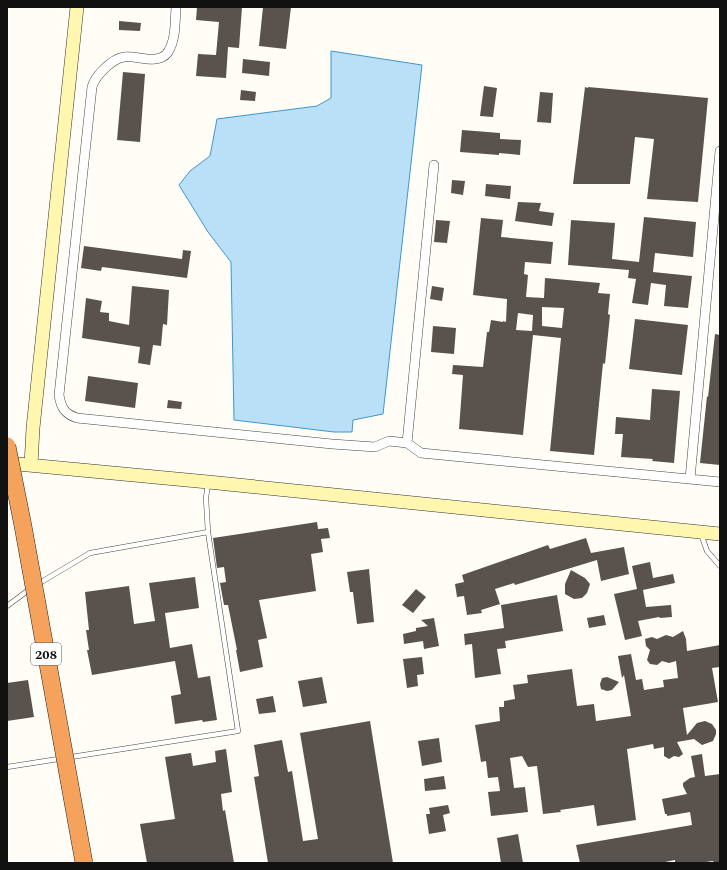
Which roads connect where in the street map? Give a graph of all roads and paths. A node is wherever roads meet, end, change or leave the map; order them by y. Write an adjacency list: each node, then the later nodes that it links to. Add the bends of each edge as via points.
1 (77, 7): 8 (street)
2 (176, 7): 5 (street, via 173,41 163,57 119,58 99,74 92,87 59,395 62,407 65,412 77,418 332,444 375,447 389,441)
3 (720, 151): 9 (street)
4 (434, 165): 5 (street)
5 (408, 442): 9 (street, via 421,453)
6 (7, 446): 18 (highway, 208, bridge)
7 (7, 463): 8 (street)
8 (31, 465): 10 (street)
9 (690, 479): 11 (street)
10 (208, 482): 12 (lane); 13 (street)
11 (720, 482)
12 (208, 532): 16 (lane, via 90,554 28,590); 17 (lane, via 238,731)
13 (700, 532): 14 (street); 15 (lane, via 707,551)
14 (720, 534)
15 (720, 566)
16 (7, 606)
17 (7, 767)
18 (84, 863)

